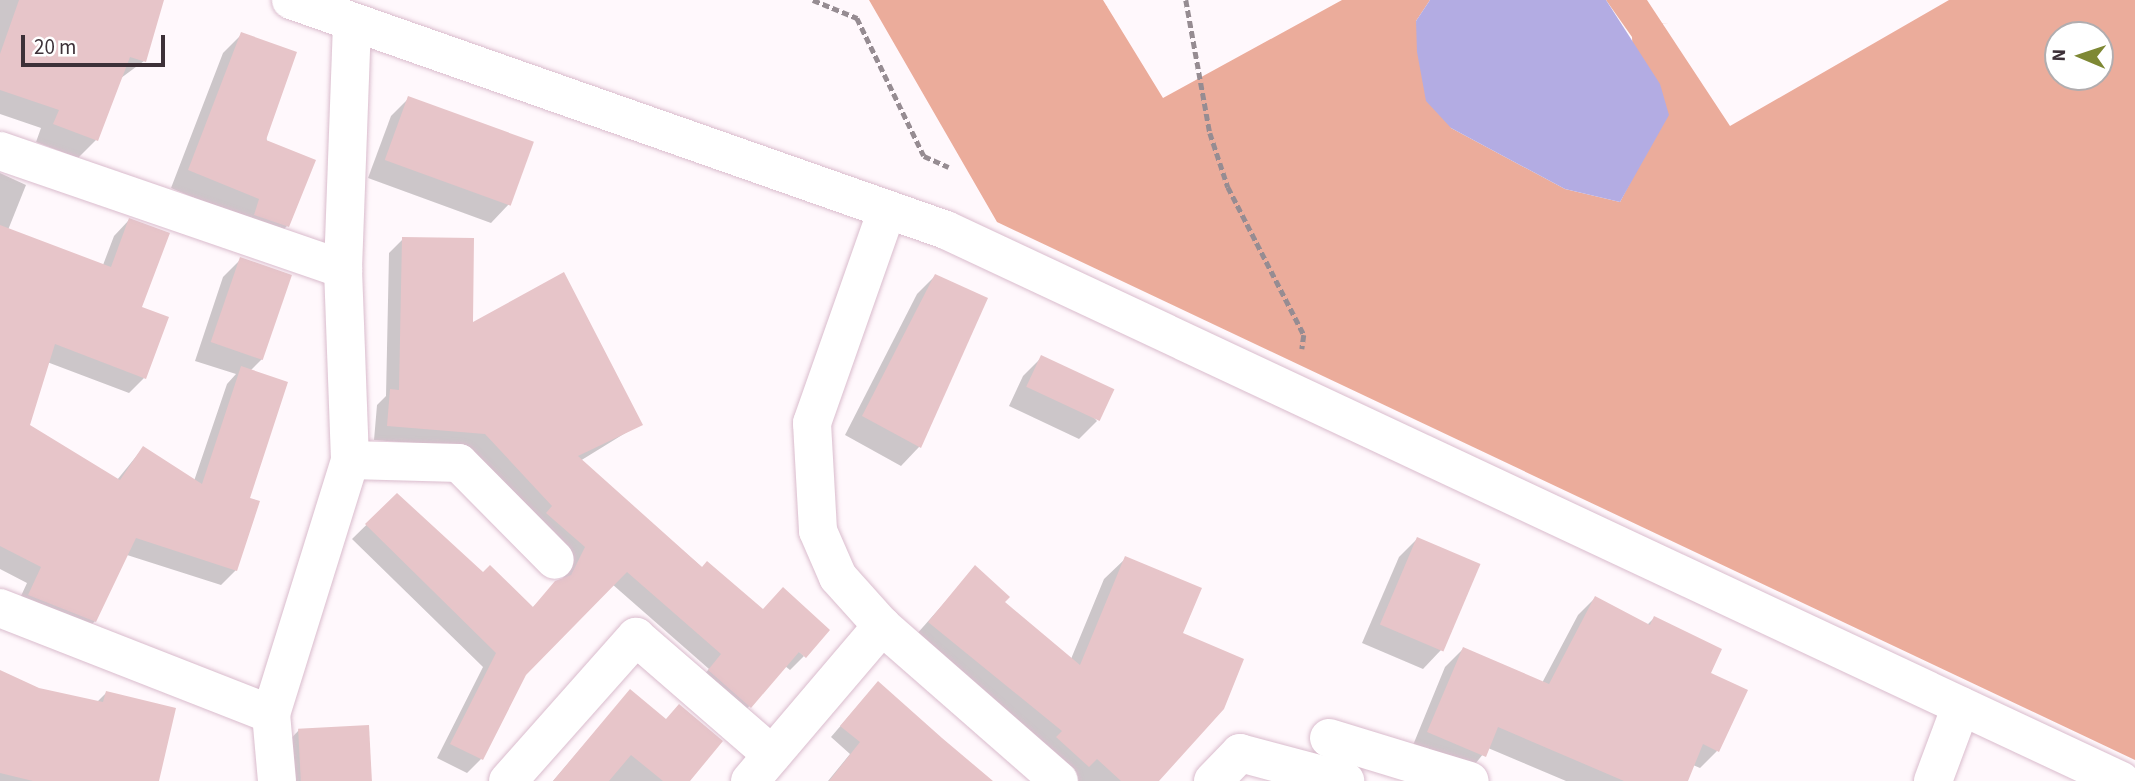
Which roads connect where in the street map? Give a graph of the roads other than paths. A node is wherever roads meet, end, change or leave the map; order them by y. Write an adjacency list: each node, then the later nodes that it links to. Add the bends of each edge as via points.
1 (291, 0): 2 (street)
2 (352, 22): 4 (street); 5 (street)
3 (0, 151): 5 (street)
4 (887, 210): 9 (street, via 812,423 811,482 818,531 838,578); 10 (street, via 958,236)
5 (343, 269): 6 (street)
6 (350, 460): 7 (street, via 459,463); 11 (street)
7 (555, 561)
8 (0, 608): 11 (street)
9 (882, 626): 13 (street); 16 (street)
10 (1961, 706): 20 (street); 21 (street)
11 (271, 714): 14 (street)
12 (1329, 738): 19 (street)
13 (761, 768): 15 (street, via 636,637)
14 (276, 781)
15 (508, 781)
16 (1059, 781)
17 (1213, 781): 18 (street, via 1240,752)
18 (1345, 781)
19 (1470, 781)
20 (1933, 781)
21 (2121, 781)

